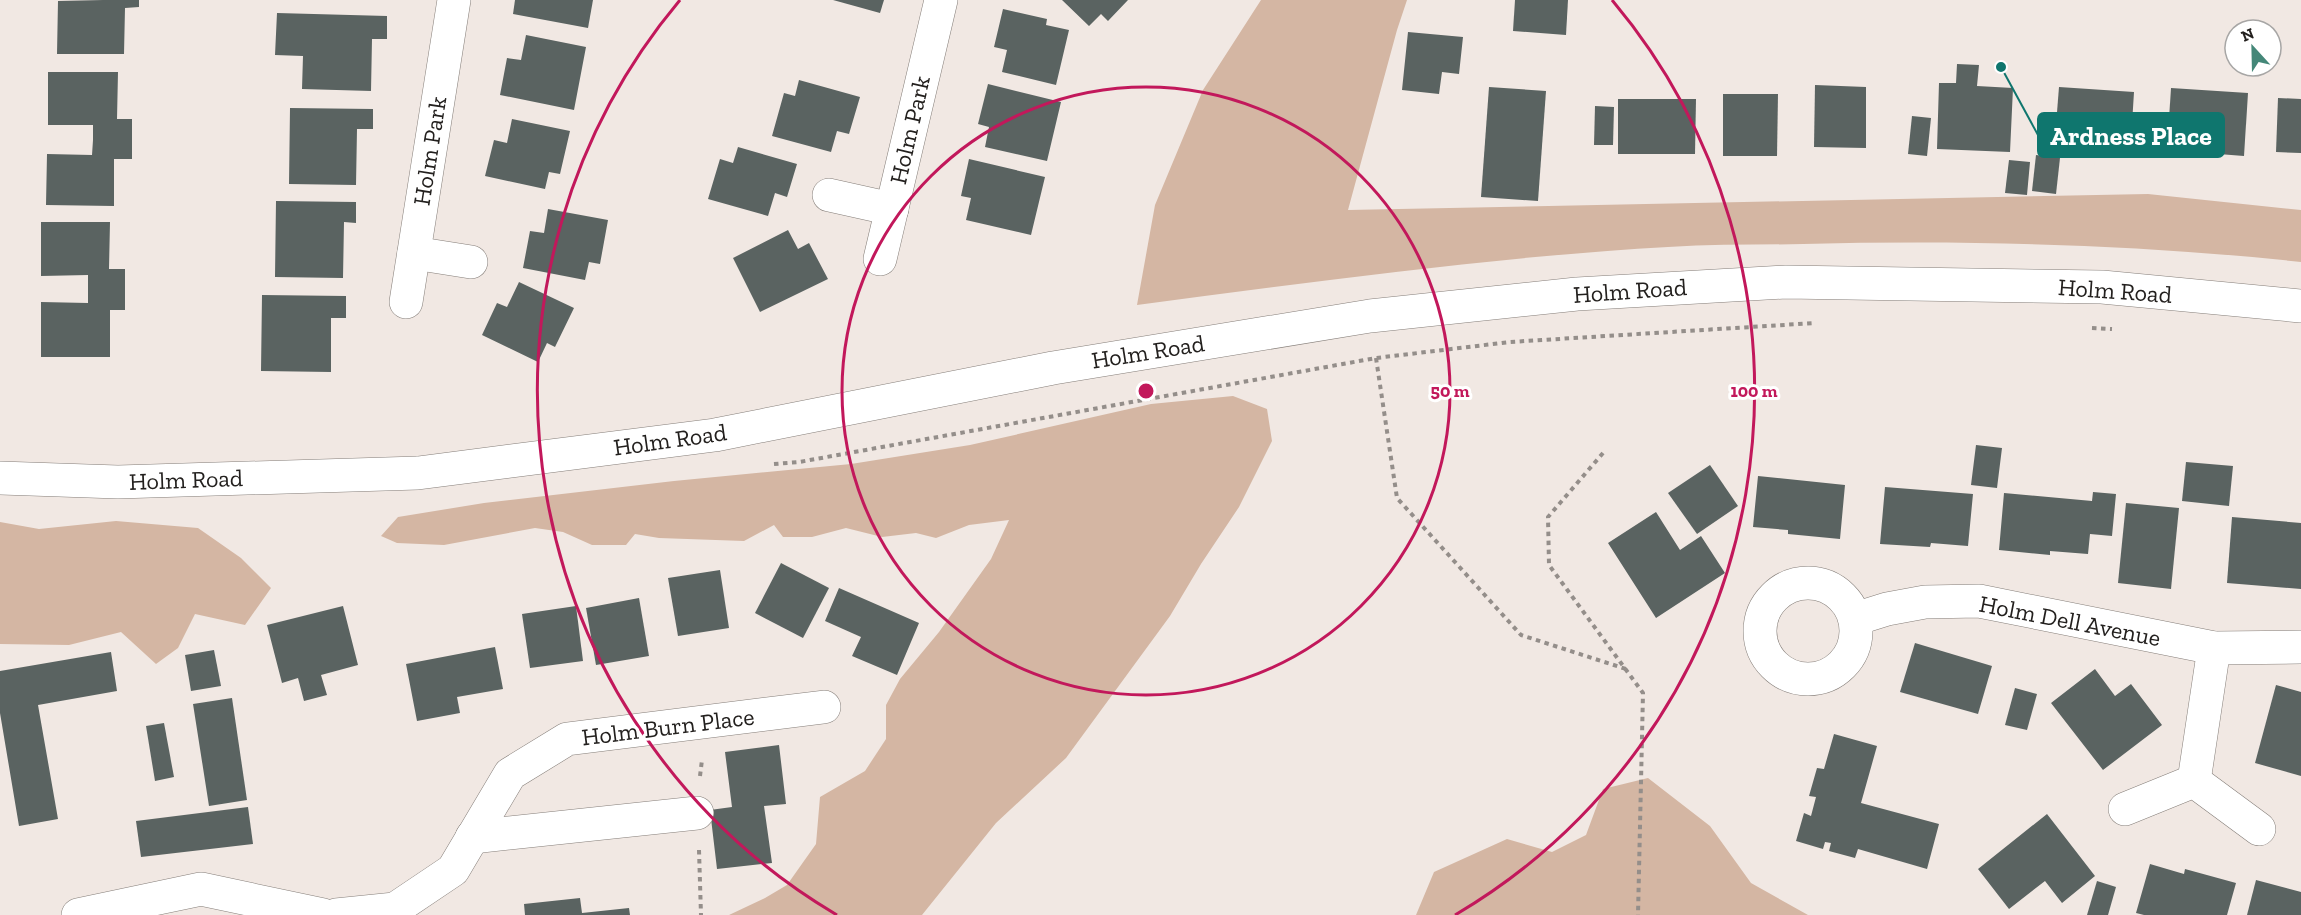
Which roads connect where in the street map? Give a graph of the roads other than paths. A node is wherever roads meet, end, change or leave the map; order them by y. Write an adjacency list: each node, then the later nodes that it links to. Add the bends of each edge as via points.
1 (454, 0): 5 (street, Holm Park)
2 (940, 0): 4 (street, Holm Park)
3 (829, 195): 4 (street)
4 (892, 209): 6 (street, Holm Park)
5 (414, 253): 7 (street); 8 (street, Holm Park)
6 (880, 259)
7 (471, 262)
8 (406, 302)
9 (2301, 306): 10 (street, Holm Road, via 2079,287 1786,282 1577,294 1370,316 1053,368 715,435 418,473 118,482)
10 (0, 477)
11 (1855, 619): 13 (street, Holm Dell Avenue, via 1925,602 1980,601)
12 (2301, 647): 13 (street, Holm Dell Avenue)
13 (2214, 648): 15 (street)
14 (824, 707): 19 (street, Holm Burn Place, via 567,739 510,774)
15 (2194, 781): 16 (street); 18 (street)
16 (2125, 809)
17 (697, 813): 19 (street)
18 (2259, 829)
19 (472, 837): 22 (street, Holm Burn Place, via 453,870 394,909)
20 (78, 915): 21 (street, via 201,889)
21 (323, 915)
22 (336, 915)

